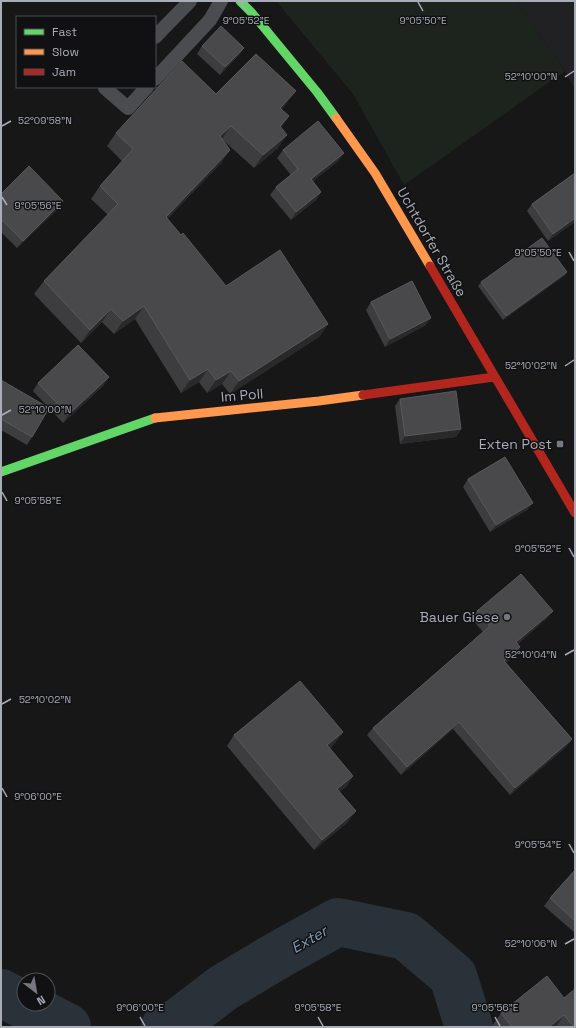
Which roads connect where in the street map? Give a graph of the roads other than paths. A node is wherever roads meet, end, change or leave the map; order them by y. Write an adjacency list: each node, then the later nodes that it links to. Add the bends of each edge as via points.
1 (190, 1): 4 (lane)
2 (222, 1): 5 (lane, via 210,20)
3 (240, 1): 8 (street, Uchtdorfer Straße, via 317,92 375,173)
4 (156, 36)
5 (156, 78)
6 (105, 88): 7 (lane, via 128,108)
7 (146, 88)
8 (494, 377): 9 (street, Im Poll, via 319,401 158,417); 10 (street, Uchtdorfer Straße)
9 (1, 472)
10 (575, 513)

